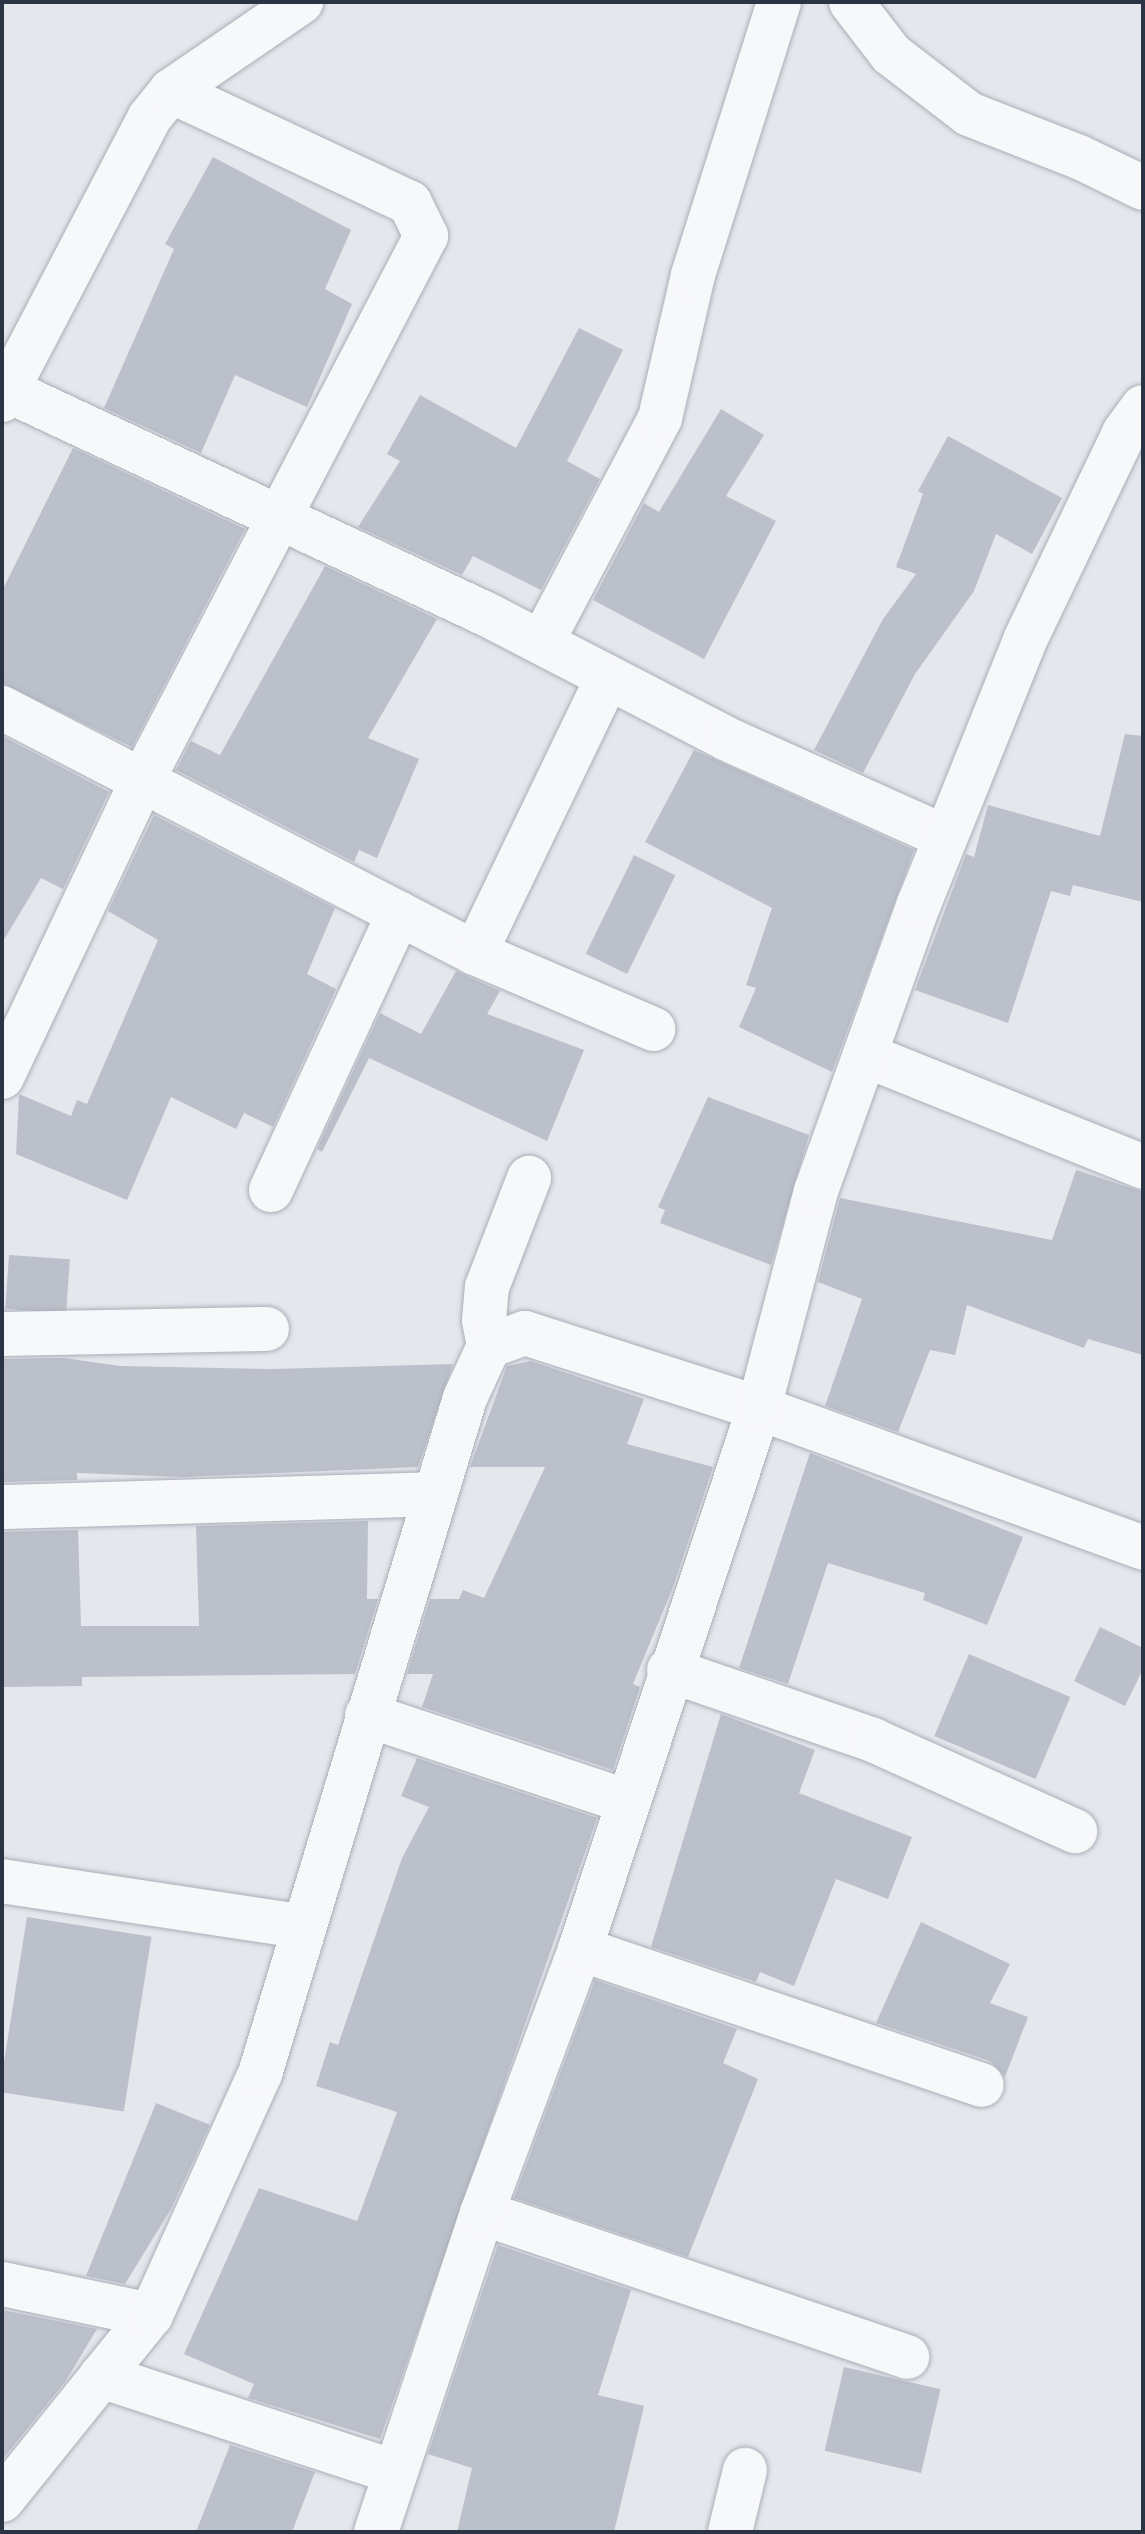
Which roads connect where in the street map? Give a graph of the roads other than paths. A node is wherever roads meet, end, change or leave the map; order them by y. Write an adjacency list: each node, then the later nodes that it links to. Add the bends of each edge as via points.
1 (301, 2): 4 (street)
2 (779, 2): 9 (street, via 693,275 660,418)
3 (851, 2): 5 (street, via 891,54 969,114)
4 (171, 91): 6 (street, via 150,117); 8 (street, via 410,203 426,236)
5 (1143, 188)
6 (5, 395): 8 (street)
7 (1143, 407): 13 (street, via 1124,433 1050,585)
8 (282, 518): 9 (street); 12 (street)
9 (542, 642): 10 (street)
10 (608, 677): 13 (street, via 727,739); 15 (street)
11 (2, 708): 12 (street)
12 (142, 781): 14 (street); 18 (street)
13 (945, 837): 17 (street)
14 (399, 913): 15 (street); 21 (street)
15 (475, 953): 16 (street)
16 (653, 1029)
17 (865, 1055): 19 (street); 25 (street, via 816,1191)
18 (6, 1057)
19 (1143, 1167)
20 (529, 1178): 24 (street, via 487,1287 484,1320)
21 (271, 1190)
22 (267, 1329): 23 (street)
23 (2, 1334)
24 (489, 1346): 25 (street, via 525,1333); 26 (street, via 465,1398)
25 (759, 1408): 28 (street); 29 (street)
26 (436, 1494): 27 (street); 30 (street)
27 (2, 1507)
28 (1143, 1548)
29 (669, 1670): 31 (street); 32 (street, via 873,1740)
30 (367, 1715): 31 (street); 34 (street)
31 (626, 1801): 35 (street)
32 (1075, 1831)
33 (2, 1881): 34 (street)
34 (301, 1926): 39 (street, via 260,2074)
35 (580, 1949): 36 (street); 37 (street)
36 (982, 2085)
37 (482, 2213): 40 (street); 43 (street)
38 (2, 2284): 39 (street)
39 (151, 2315): 41 (street)
40 (907, 2357)
41 (101, 2376): 43 (street); 44 (street)
42 (745, 2470): 46 (street)
43 (394, 2472): 45 (street)
44 (2, 2500)
45 (376, 2532)
46 (730, 2532)

